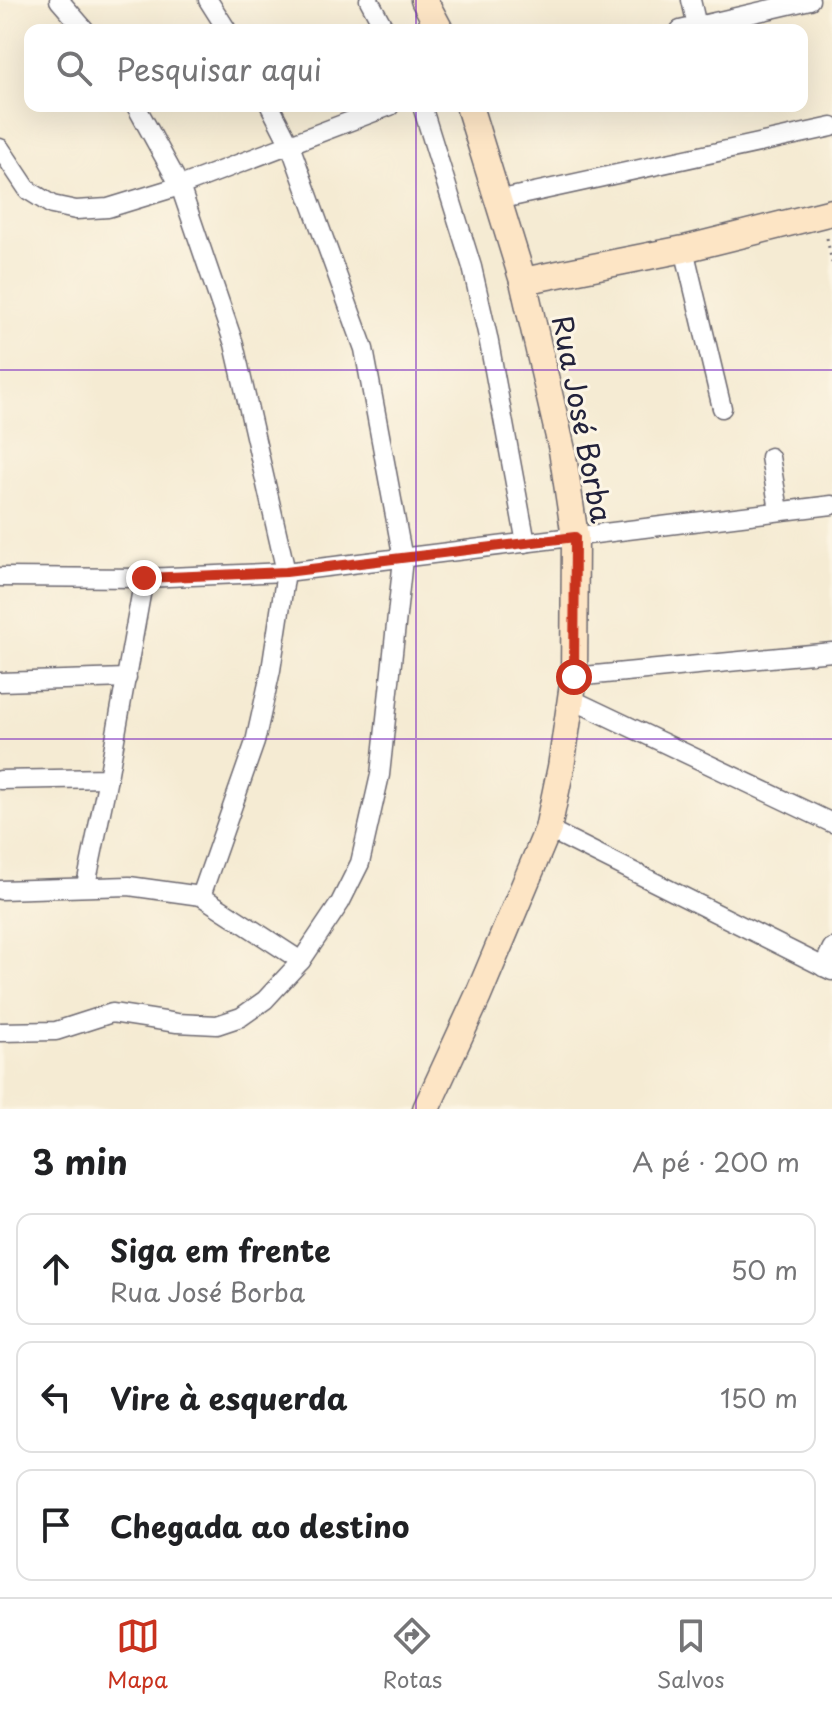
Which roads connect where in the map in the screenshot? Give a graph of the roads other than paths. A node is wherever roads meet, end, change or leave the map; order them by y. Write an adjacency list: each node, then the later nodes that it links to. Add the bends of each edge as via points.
1 (59, 0): 7 (street)
2 (208, 0): 8 (street)
3 (369, 0): 9 (street)
4 (424, 0): 10 (main road)
5 (691, 0): 11 (street)
6 (810, 0): 12 (street)
7 (80, 24)
8 (223, 24)
9 (382, 24)
10 (437, 24)
11 (688, 24)
12 (705, 24)
13 (139, 112): 21 (street)
14 (273, 112): 19 (street)
15 (375, 112): 19 (street)
16 (424, 112): 31 (street, via 472,267)
17 (471, 112): 22 (main road, Rua José Borba)
18 (832, 127): 22 (street)
19 (290, 145): 21 (street); 32 (street, via 364,349)
20 (0, 148): 21 (street, via 28,190 64,208 108,208)
21 (180, 186): 33 (street, via 234,344)
22 (498, 200): 25 (main road, Rua José Borba)
23 (828, 213): 24 (main road)
24 (684, 249): 25 (main road); 26 (street)
25 (523, 281): 30 (main road, Rua José Borba, via 562,450)
26 (722, 408)
27 (770, 457): 29 (street)
28 (832, 505): 29 (street)
29 (779, 510): 30 (street)
30 (575, 537): 31 (street); 39 (main road, Rua José Borba)
31 (526, 543): 32 (street)
32 (403, 559): 33 (street); 48 (street, via 380,775 360,863)
33 (286, 572): 35 (street); 46 (street, via 255,742)
34 (0, 577): 35 (street)
35 (144, 578): 37 (street)
36 (831, 653): 39 (street)
37 (127, 678): 38 (street); 40 (street)
38 (0, 682)
39 (572, 688): 42 (street); 43 (main road, Rua José Borba)
40 (108, 778): 41 (street); 44 (street)
41 (0, 780)
42 (832, 823)
43 (548, 829): 49 (street); 51 (main road, Rua José Borba)
44 (86, 885): 45 (street); 46 (street)
45 (0, 890)
46 (201, 896): 48 (street)
47 (832, 948): 49 (street)
48 (301, 961): 50 (street, via 265,1000 217,1025 112,1013 56,1031)
49 (827, 969)
50 (0, 1032)
51 (426, 1109)

